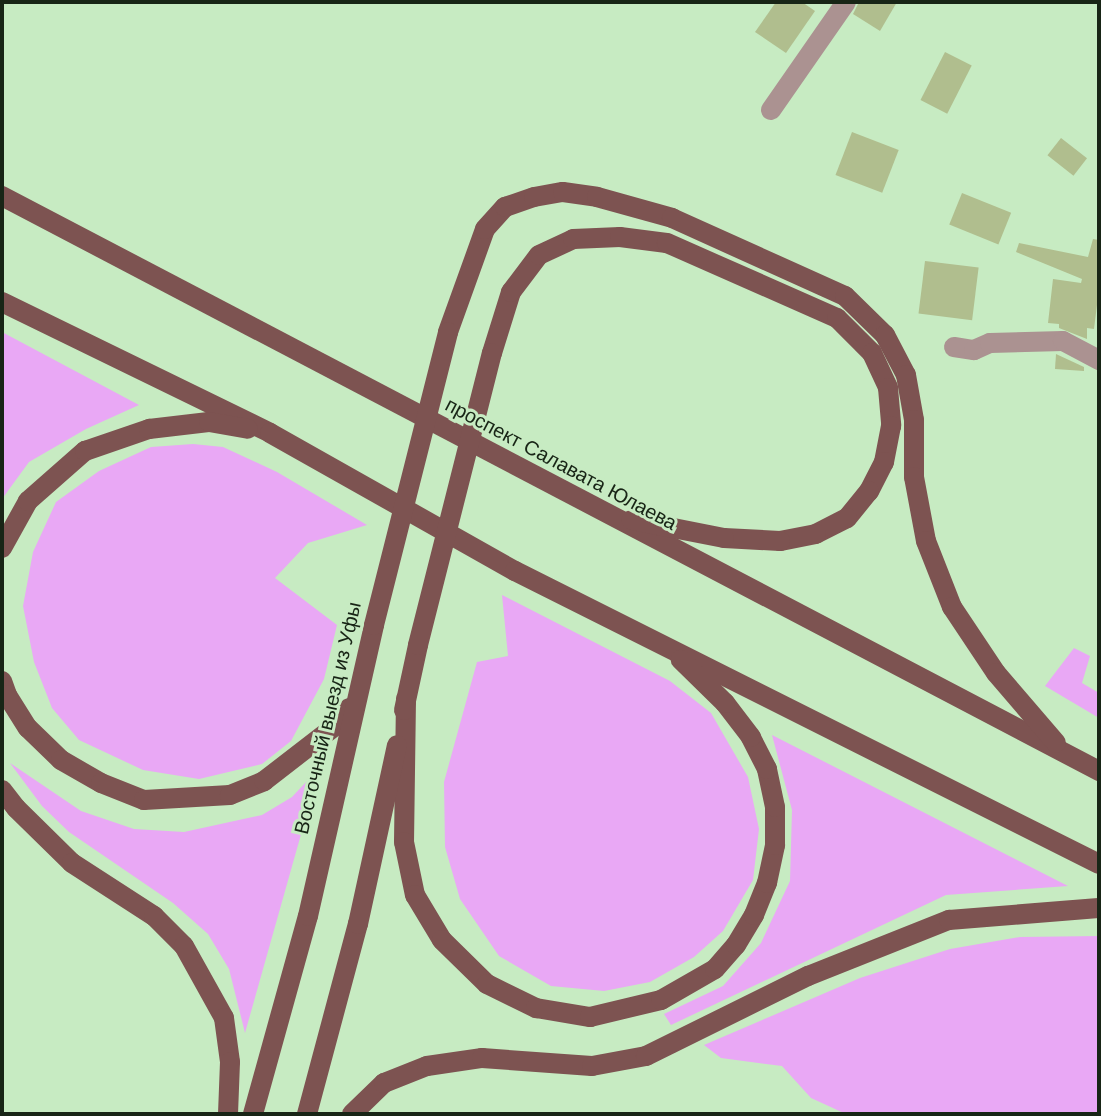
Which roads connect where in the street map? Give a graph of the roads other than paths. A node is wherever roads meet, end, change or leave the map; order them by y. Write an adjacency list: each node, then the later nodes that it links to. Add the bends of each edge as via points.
1 (846, 2): 2 (street)
2 (771, 110)
3 (2, 196): 8 (main road, проспект Салавата Юлаева)
4 (2, 302): 7 (main road)
5 (954, 347): 6 (street, via 974,350 990,343 1063,341)
6 (1099, 360)
7 (270, 433): 9 (main road, via 209,422 149,429 85,451 28,501); 10 (main road, via 515,571)
8 (609, 516): 13 (main road, bridge, via 724,538 780,541 816,534 847,518 884,462 891,426 888,388 872,353 837,318 667,243 573,239 539,255 511,292 492,353); 14 (main road, проспект Салавата Юлаева)
9 (2, 548)
10 (667, 646): 13 (main road, via 751,737 767,769 775,845 754,915 715,969 661,1000 626,1011 590,1017 536,1008 487,984 442,940 415,895 404,842); 17 (main road)
11 (2, 681): 12 (main road, via 28,728 61,760 144,800 230,795 264,781 339,723)
12 (355, 697): 14 (main road, Восточный выезд из Уфы, bridge, via 448,332 485,229 505,207 563,192 672,218 845,296 885,335 906,375 914,420 914,477 926,541 952,607 996,673); 20 (main road, Восточный выезд из Уфы, via 308,916)
13 (406, 699): 21 (main road, via 358,924)
14 (1064, 753): 15 (main road, проспект Салавата Юлаева)
15 (1099, 771)
16 (2, 790): 19 (main road, via 72,863 154,916 184,946 224,1018 230,1062)
17 (1099, 864)
18 (1099, 908): 22 (main road, via 949,920 808,976 646,1056 592,1066 482,1058 427,1066 384,1083)
19 (228, 1114)
20 (253, 1114)
21 (307, 1114)
22 (352, 1114)

